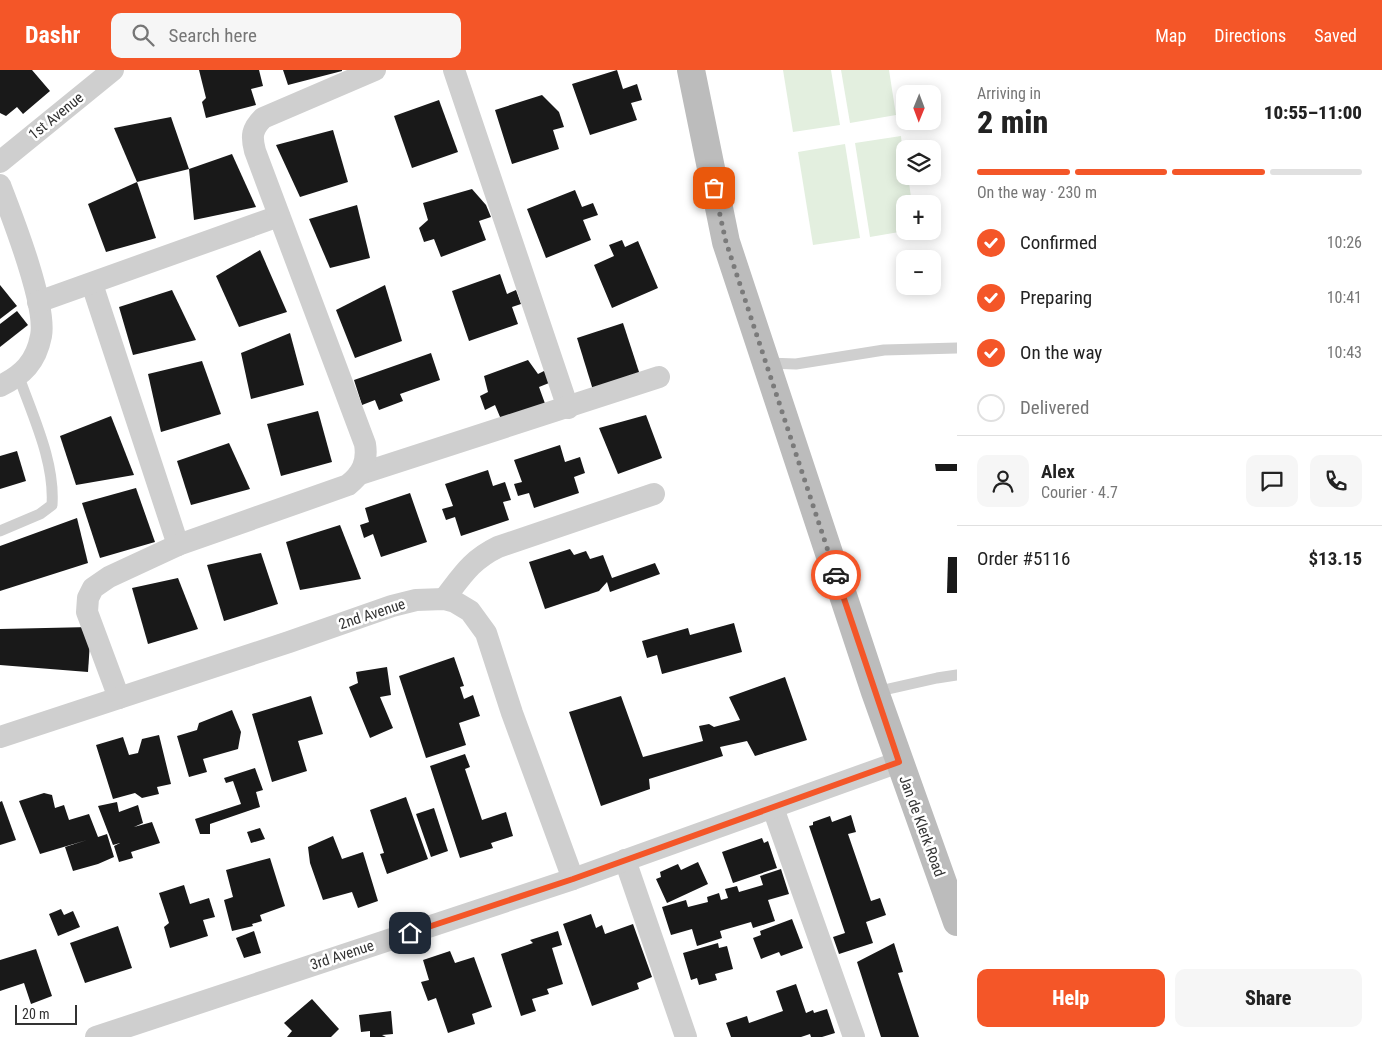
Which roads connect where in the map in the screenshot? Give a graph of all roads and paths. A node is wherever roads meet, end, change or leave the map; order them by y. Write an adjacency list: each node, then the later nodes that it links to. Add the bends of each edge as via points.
1 (113, 70): 5 (street, 1st Avenue)
2 (375, 70): 7 (street, via 263,118 254,128 255,151)
3 (454, 70): 14 (street)
4 (691, 70): 11 (street, Jan de Klerk Road, via 726,242)
5 (0, 162)
6 (0, 185): 9 (street, via 14,218)
7 (279, 216): 8 (street); 15 (street, via 366,444 367,454)
8 (92, 284): 9 (street); 18 (street)
9 (38, 302): 13 (street, via 42,334 34,359)
10 (957, 348): 11 (lane, via 884,350 796,364)
11 (765, 364): 21 (street, Jan de Klerk Road)
12 (659, 377): 14 (street)
13 (10, 382): 17 (lane, via 48,464 53,487 52,505 40,514)
14 (568, 408): 15 (street)
15 (360, 474): 18 (street, via 348,485)
16 (654, 494): 19 (street, via 481,555 471,563)
17 (0, 531)
18 (178, 545): 22 (street, via 109,577 93,588 88,598 91,627)
19 (444, 599): 22 (street, 2nd Avenue, via 422,599 392,606); 27 (street, 2nd Avenue, via 470,611 486,633)
20 (957, 675): 21 (lane)
21 (875, 692): 24 (street, Jan de Klerk Road)
22 (119, 698): 23 (street, 2nd Avenue)
23 (0, 737)
24 (899, 762): 25 (street, 3rd Avenue); 28 (street, Jan de Klerk Road)
25 (773, 808): 26 (street, 3rd Avenue); 31 (street)
26 (625, 860): 27 (street, 3rd Avenue); 30 (street)
27 (573, 879): 29 (street, 3rd Avenue)
28 (957, 922)
29 (96, 1037)
30 (686, 1037)
31 (854, 1037)

